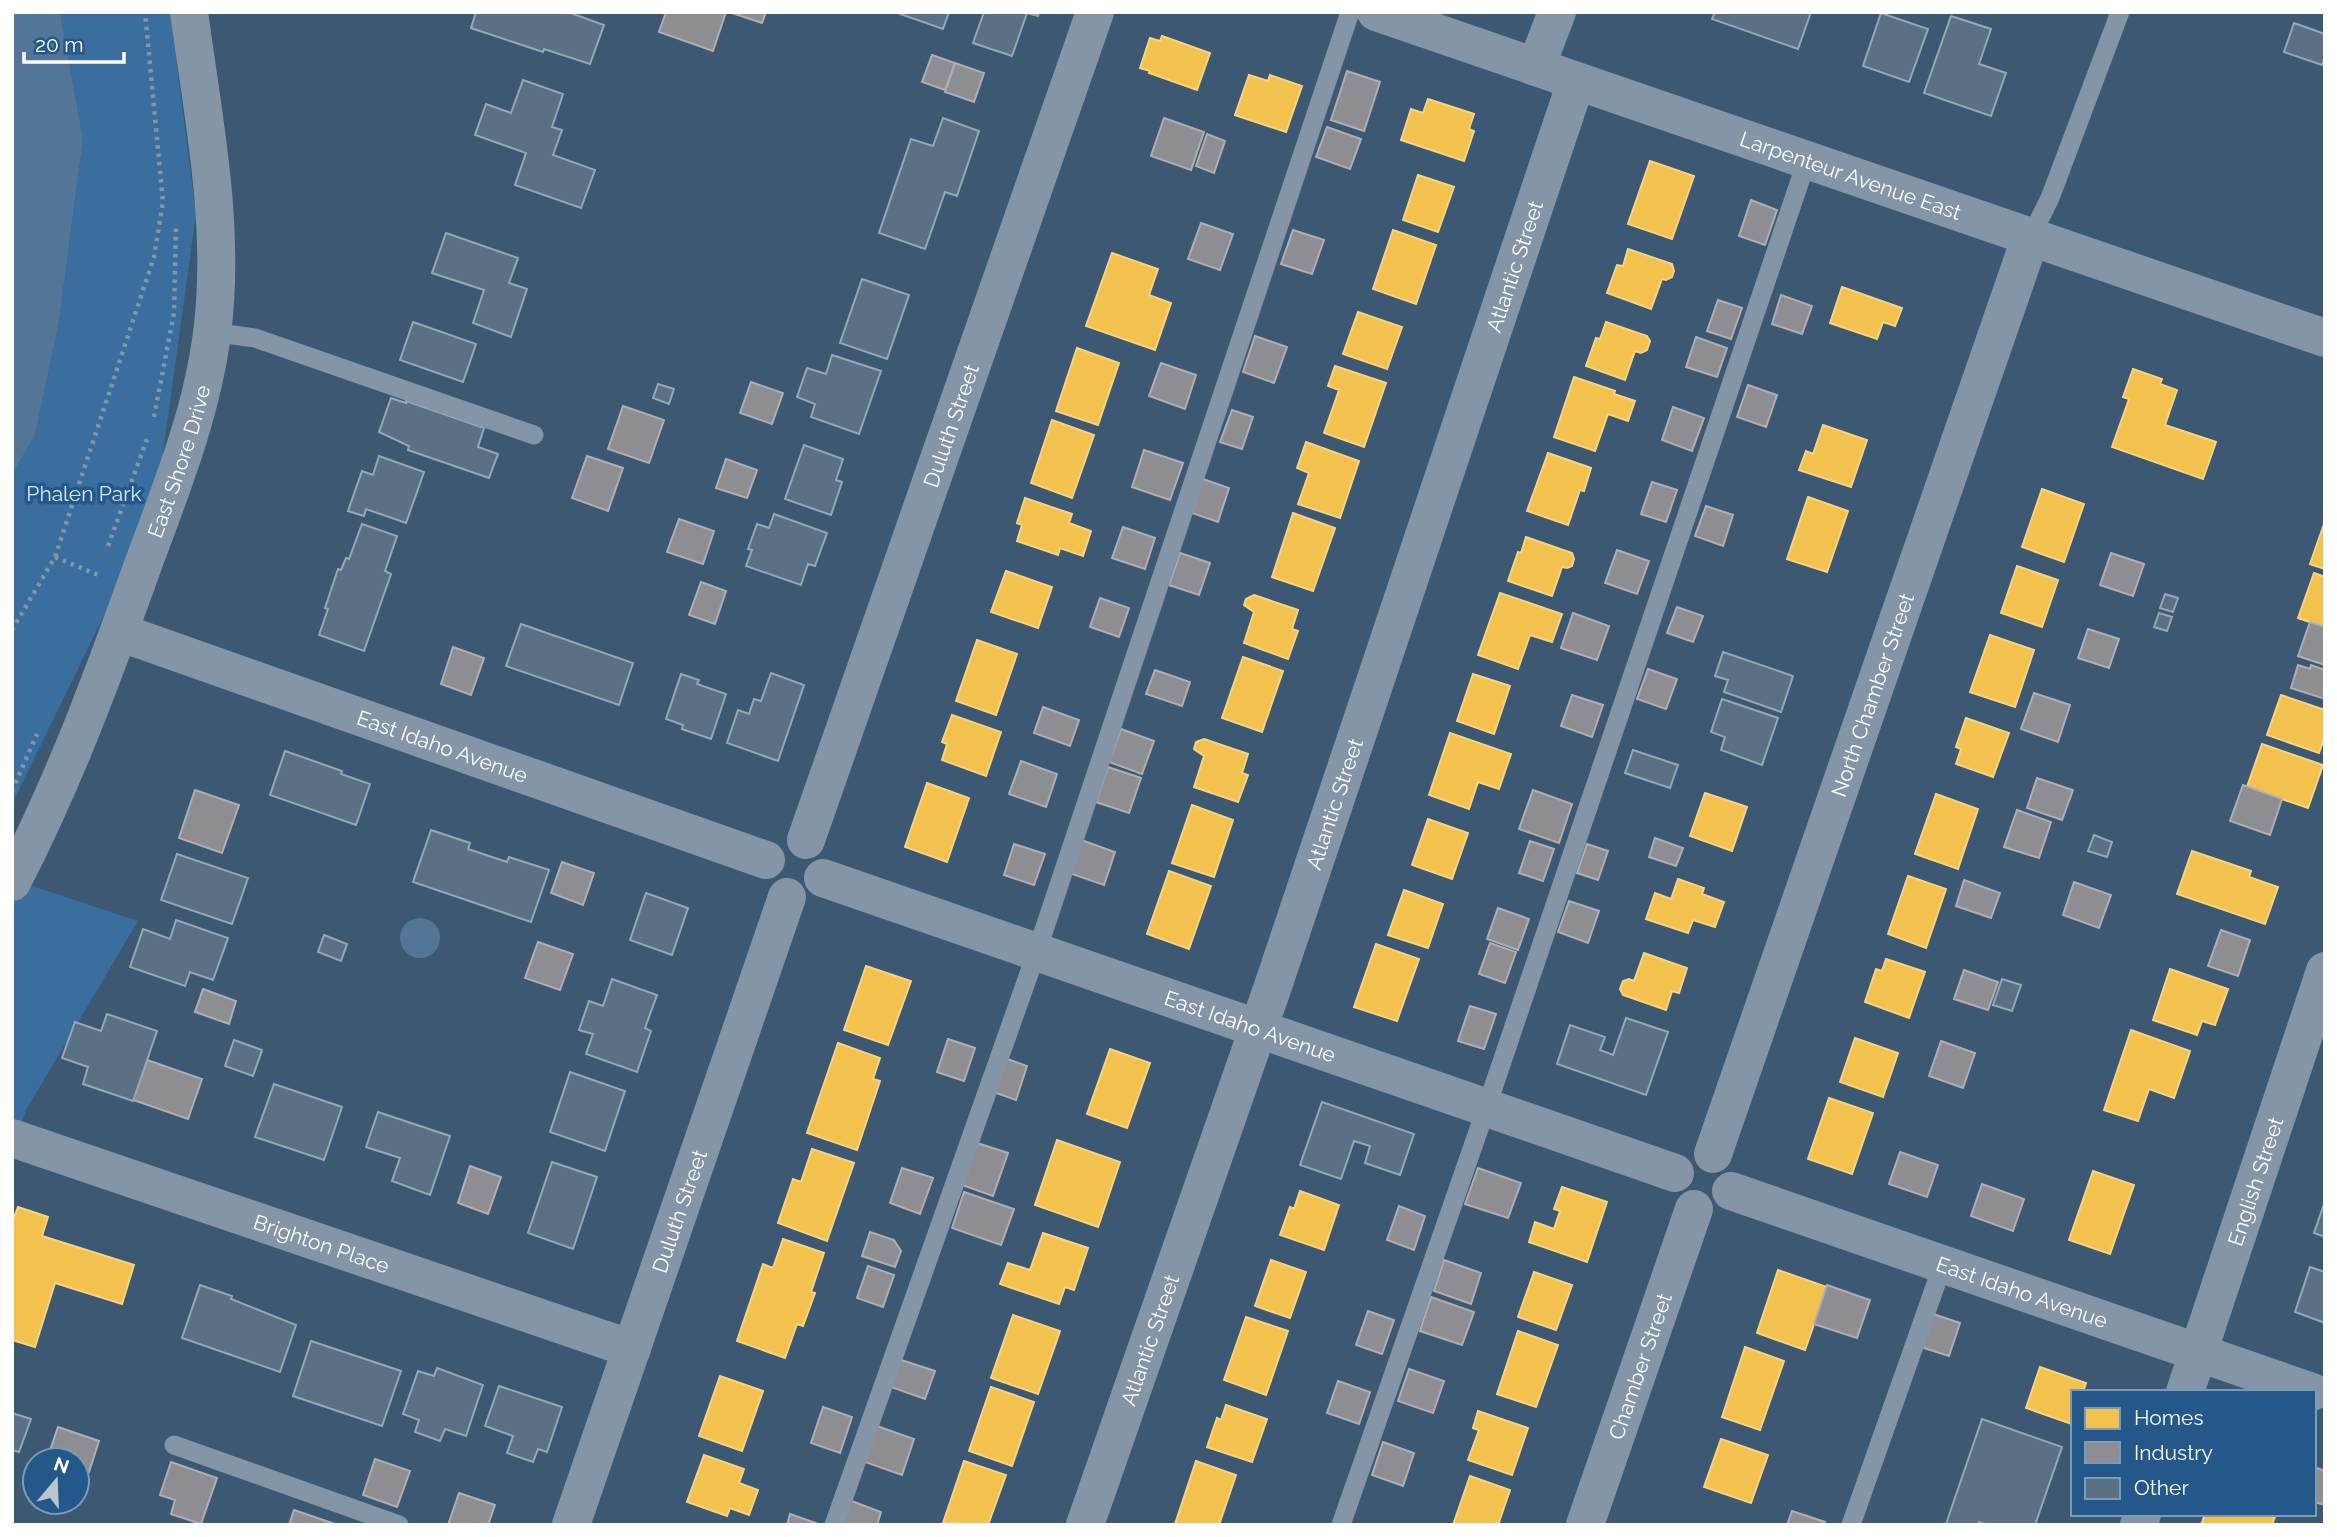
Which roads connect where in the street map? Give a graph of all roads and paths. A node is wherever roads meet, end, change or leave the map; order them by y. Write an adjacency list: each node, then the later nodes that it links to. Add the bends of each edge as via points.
1 (145, 12): 19 (path, via 163,202 154,257)
2 (189, 12): 13 (street, East Shore Drive, via 213,199)
3 (1095, 12): 25 (street, Duluth Street)
4 (1350, 12): 30 (lane)
5 (1376, 12): 8 (street, Larpenteur Avenue East)
6 (1557, 12): 8 (street)
7 (2120, 12): 12 (lane, via 2050,198)
8 (1536, 68): 9 (street, Larpenteur Avenue East)
9 (1576, 82): 10 (street, Larpenteur Avenue East); 32 (street, Atlantic Street)
10 (1807, 160): 12 (street, Larpenteur Avenue East); 33 (lane)
11 (176, 220): 15 (path, via 174,313)
12 (2031, 236): 14 (street, Larpenteur Avenue East); 35 (street, North Chamber Street)
13 (212, 332): 17 (lane, via 255,338); 22 (street, East Shore Drive, via 195,415)
14 (2325, 338)
15 (153, 422)
16 (148, 435): 18 (path)
17 (534, 435)
18 (107, 549)
19 (55, 557): 20 (path, via 98,575); 21 (path)
20 (93, 588)
21 (12, 630)
22 (119, 632): 26 (street, East Idaho Avenue); 28 (street, East Shore Drive, via 72,757)
23 (39, 729): 24 (path)
24 (12, 791)
25 (806, 840): 26 (street, via 778,844); 27 (street, via 824,860)
26 (766, 860): 29 (street, via 767,878)
27 (823, 878): 29 (street, via 813,892); 30 (street, East Idaho Avenue)
28 (12, 883)
29 (787, 897): 40 (street, Duluth Street)
30 (1037, 951): 32 (street, East Idaho Avenue); 47 (lane)
31 (2325, 971): 41 (street, English Street)
32 (1259, 1028): 33 (street, East Idaho Avenue); 48 (street, Atlantic Street)
33 (1487, 1106): 36 (street, East Idaho Avenue); 49 (lane)
34 (12, 1138): 40 (street, Brighton Place)
35 (1713, 1154): 36 (street, via 1694,1153); 37 (street, via 1728,1165)
36 (1675, 1173): 38 (street, via 1675,1191)
37 (1731, 1191): 38 (street, via 1720,1206); 39 (street, East Idaho Avenue)
38 (1694, 1209): 50 (street, Chamber Street)
39 (1943, 1264): 41 (street, East Idaho Avenue); 51 (lane)
40 (632, 1349): 46 (street, Duluth Street)
41 (2198, 1352): 42 (street, English Street); 43 (street, East Idaho Avenue)
42 (2186, 1390)
43 (2307, 1390)
44 (174, 1445): 45 (lane)
45 (399, 1525)
46 (572, 1525)
47 (834, 1525)
48 (1085, 1525)
49 (1341, 1525)
50 (1585, 1525)
51 (1851, 1525)

